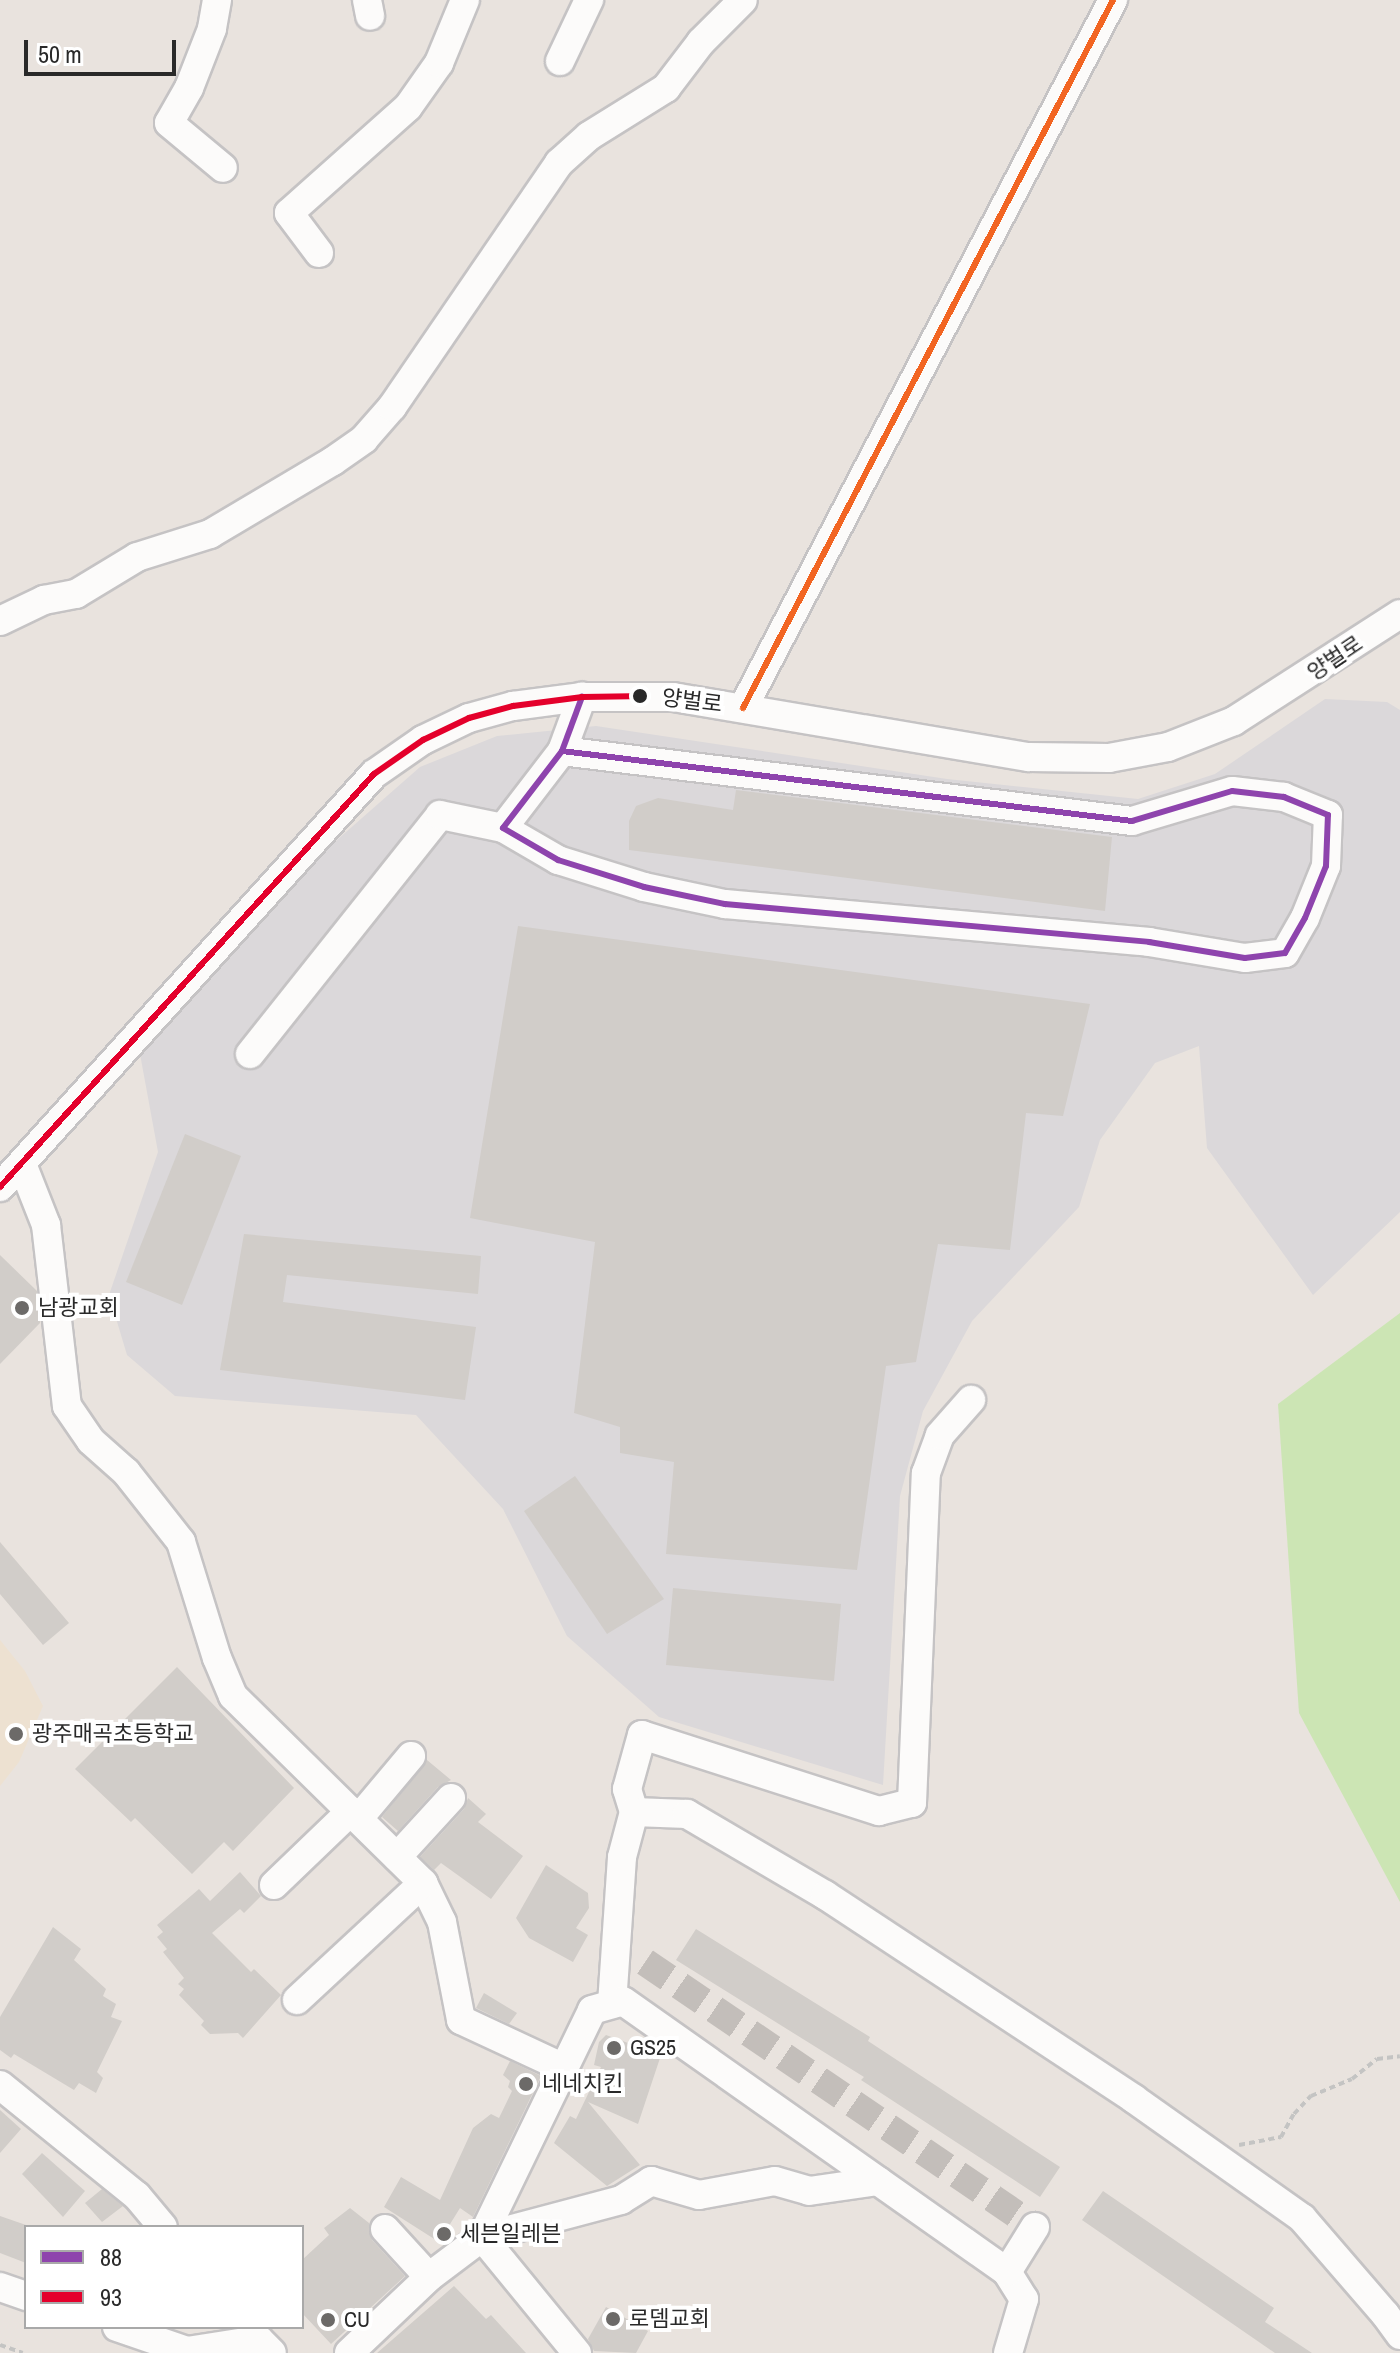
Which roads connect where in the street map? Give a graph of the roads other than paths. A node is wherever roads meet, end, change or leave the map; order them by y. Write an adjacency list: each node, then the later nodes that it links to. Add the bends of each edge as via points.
1 (217, 0): 7 (street, via 212,29 189,88 169,123)
2 (465, 0): 8 (street, via 439,63 408,107 289,213)
3 (589, 0): 6 (street)
4 (743, 0): 10 (street, via 666,88 589,136 559,163 392,407 364,439 210,534 137,557 76,594 44,600)
5 (1113, 0): 12 (street)
6 (560, 61)
7 (223, 168)
8 (319, 253)
9 (1400, 614): 12 (street, 양벌로, via 1234,721 1138,754 1029,757)
10 (0, 621)
11 (582, 697): 12 (street, 양벌로, via 673,697); 13 (street); 16 (street, 양벌로, via 469,718 423,740 374,774)
12 (743, 708)
13 (562, 751): 14 (street); 14 (street, via 1132,821 1232,791 1284,797 1328,815 1326,866 1285,953 1245,958 1149,942 725,904 644,887 558,860)
14 (503, 828): 15 (street, via 440,815)
15 (250, 1054)
16 (22, 1164): 17 (street, 양벌로); 22 (street, via 46,1225 67,1406 91,1441 126,1472 181,1542 233,1696)
17 (0, 1187)
18 (971, 1400): 21 (street, via 940,1435 926,1473 912,1803 879,1811 642,1735 627,1789)
19 (411, 1756): 22 (street)
20 (451, 1798): 23 (street)
21 (634, 1812): 27 (street, via 622,1857); 40 (street, via 687,1814 825,1895 1134,2099 1302,2218)
22 (355, 1814): 23 (street); 25 (street)
23 (397, 1857): 24 (street)
24 (423, 1883): 26 (street); 28 (street, via 442,1922 461,2020)
25 (274, 1885)
26 (297, 2000)
27 (612, 2004): 28 (street, via 592,2010); 30 (street, via 623,2001)
28 (564, 2068): 34 (street)
29 (0, 2085): 31 (street, via 137,2196)
30 (878, 2181): 34 (street, via 809,2191 775,2181 699,2195 651,2181 621,2200); 35 (street)
31 (161, 2225)
32 (1035, 2227): 35 (street)
33 (385, 2229): 36 (street)
34 (482, 2237): 36 (street); 43 (street)
35 (1007, 2272): 44 (street, via 1024,2299)
36 (429, 2277): 42 (street)
37 (0, 2287): 38 (street)
38 (24, 2295)
39 (123, 2329): 41 (street, via 187,2351)
40 (1400, 2335)
41 (259, 2343)
42 (349, 2353)
43 (577, 2353)
44 (1008, 2353)

